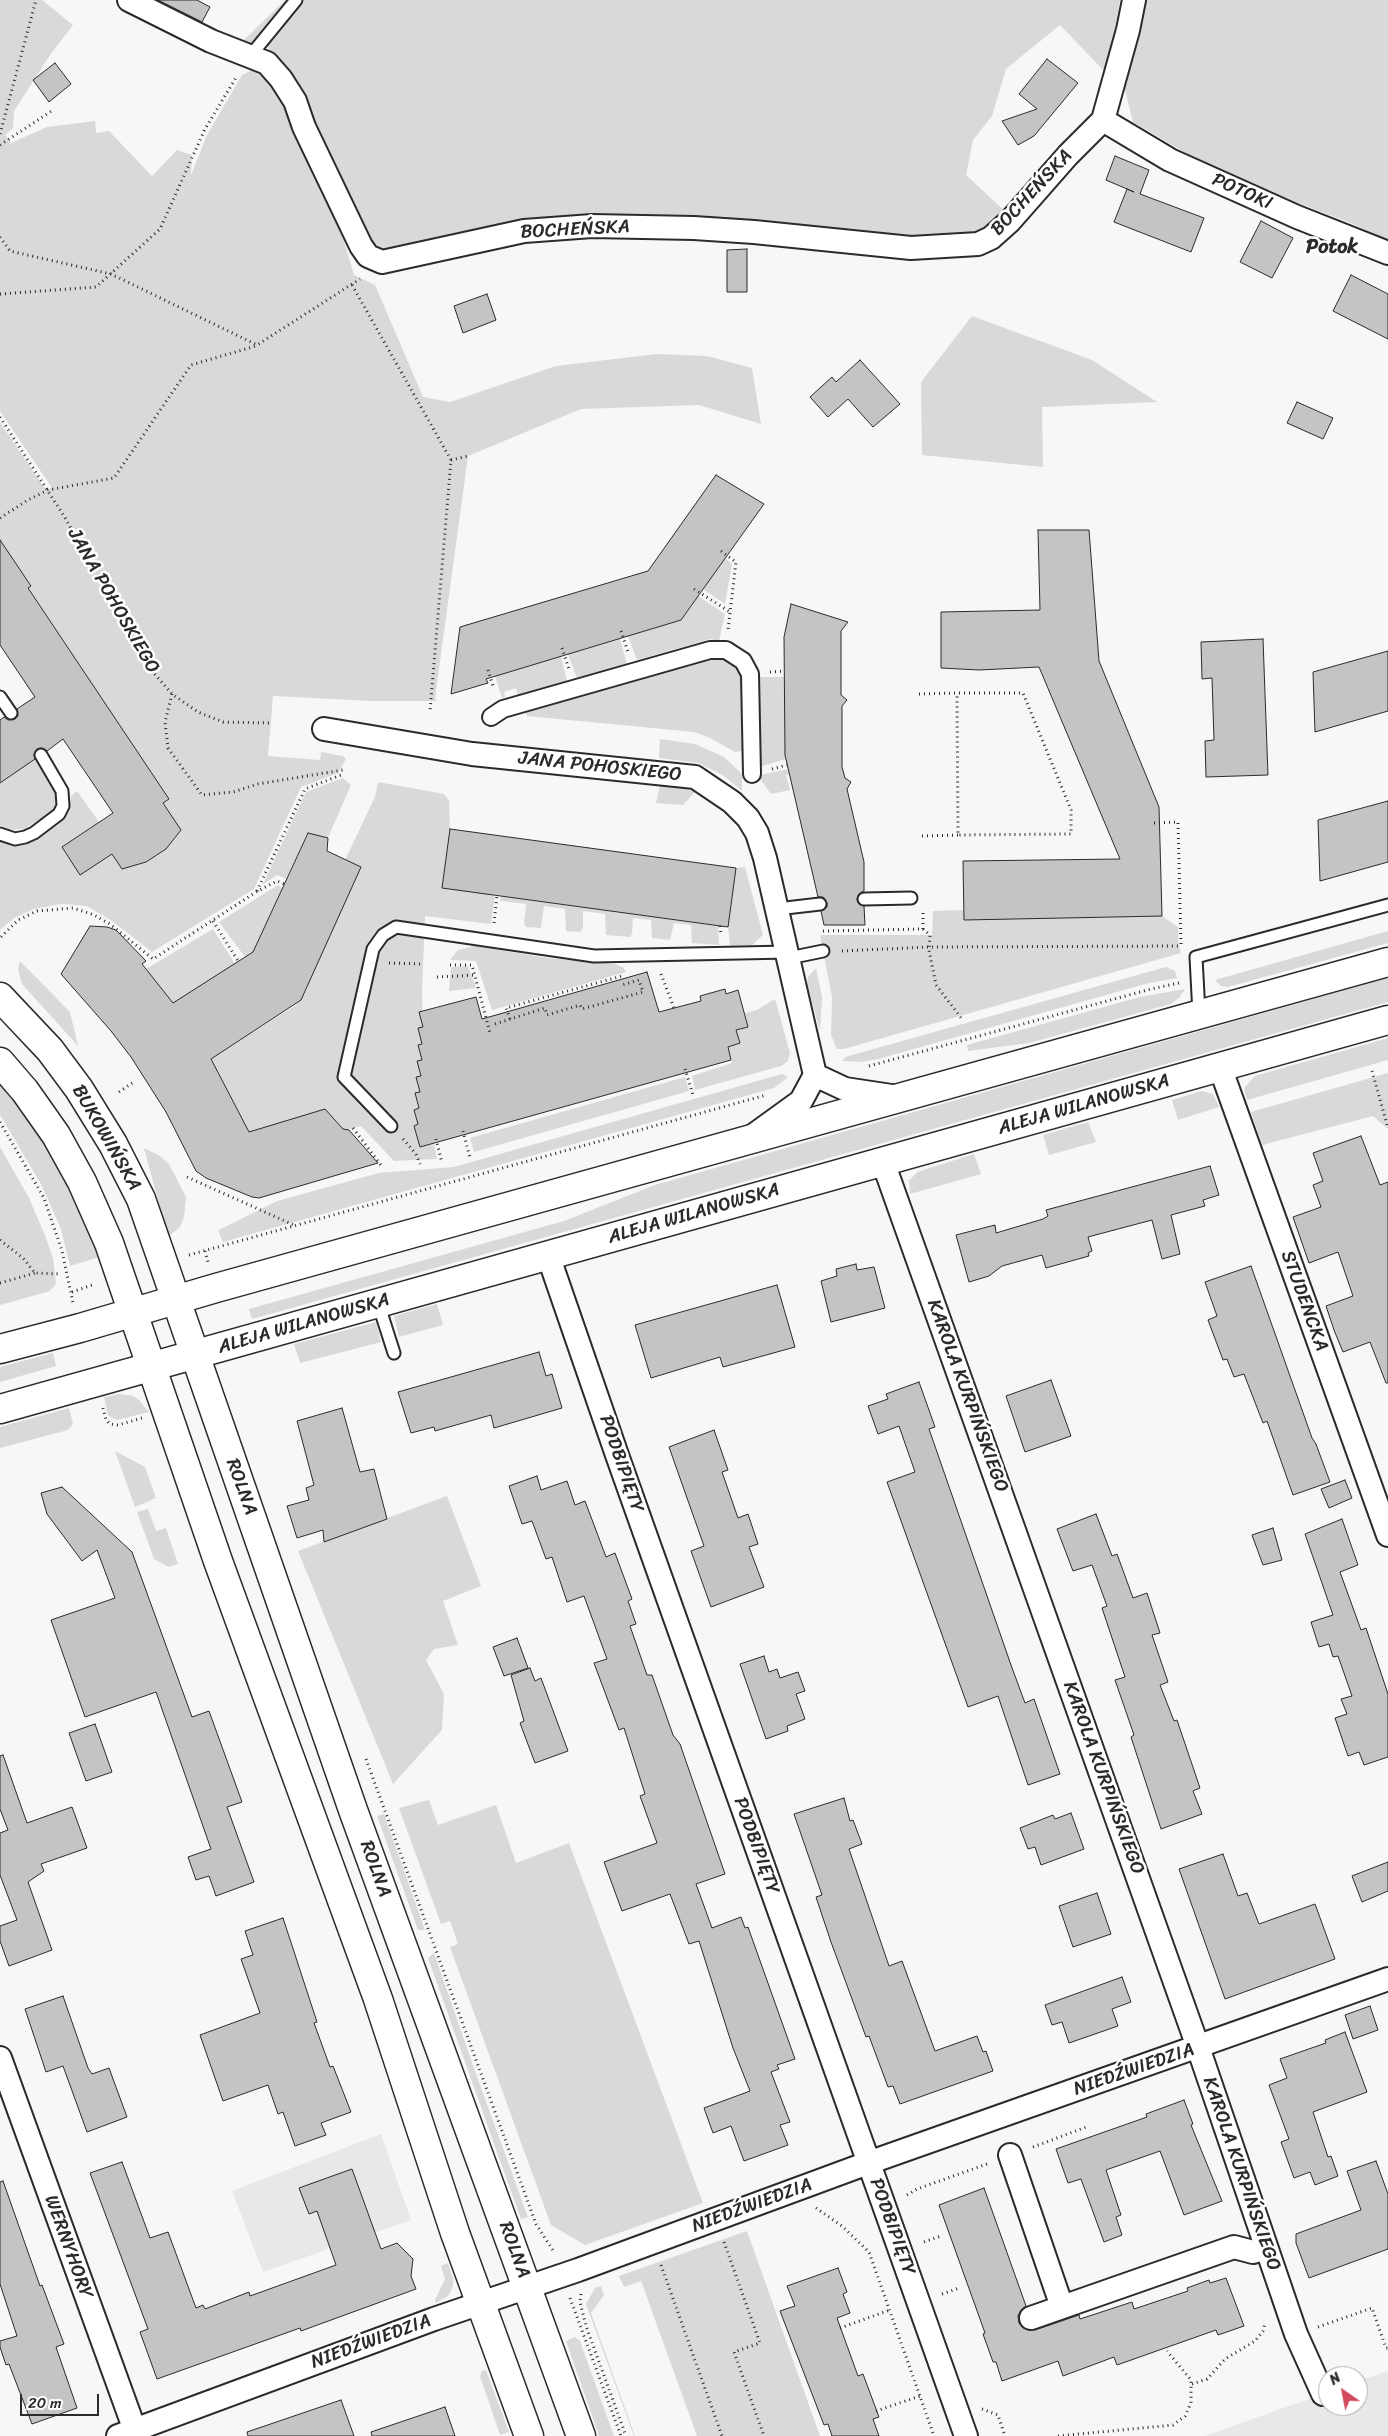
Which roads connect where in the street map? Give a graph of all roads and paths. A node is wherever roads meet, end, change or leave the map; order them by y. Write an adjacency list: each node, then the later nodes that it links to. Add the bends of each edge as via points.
1 (36, 0): 8 (path)
2 (129, 0): 5 (street, via 211,41)
3 (296, 0): 5 (lane)
4 (1134, 0): 7 (street)
5 (251, 55): 12 (street, via 267,62 282,79 295,101 349,224 368,256); 13 (path, via 205,129 160,229)
6 (53, 110): 9 (path)
7 (1102, 120): 11 (street, POTOKI, via 1170,160 1297,217); 12 (street, BOCHEŃSKA, via 1010,221 992,238 978,244 911,248 734,230 592,226 524,231)
8 (0, 134)
9 (0, 145)
10 (0, 237): 13 (path, via 10,251)
11 (1388, 253)
12 (382, 262): 14 (path)
13 (111, 274): 15 (path, via 96,287); 16 (path)
14 (352, 285): 16 (path); 19 (path)
15 (0, 294)
16 (257, 345): 20 (path, via 191,365 114,478)
17 (0, 417): 20 (path, JANA POHOSKIEGO)
18 (468, 456): 19 (path)
19 (451, 460): 30 (path)
20 (48, 490): 21 (path); 27 (path, JANA POHOSKIEGO, via 153,672)
21 (0, 518)
22 (721, 551): 24 (path, via 736,562)
23 (694, 589): 24 (path)
24 (730, 612): 25 (path)
25 (726, 650): 32 (street, via 710,650 503,709); 37 (street, via 743,661 750,674)
26 (957, 693): 28 (path); 41 (path); 41 (path, via 1022,693 1071,810 1071,834)
27 (172, 694): 33 (path, JANA POHOSKIEGO, via 198,712 223,722); 36 (path, via 165,722 168,748 202,795)
28 (919, 694)
29 (0, 697): 31 (lane)
30 (430, 711)
31 (11, 713)
32 (491, 717)
33 (270, 723)
34 (324, 729): 51 (street, JANA POHOSKIEGO, via 472,754 695,777 732,802 748,818 765,858)
35 (41, 755): 40 (lane, via 62,791 59,814 26,837 15,839)
36 (344, 770)
37 (752, 774)
38 (341, 775): 44 (path, via 305,789)
39 (1154, 823): 57 (path, via 1178,822)
40 (0, 834)
41 (958, 835): 42 (path)
42 (922, 836)
43 (284, 884): 44 (path, via 277,881)
44 (256, 892): 52 (path)
45 (497, 895): 53 (path)
46 (911, 898): 47 (lane)
47 (864, 899)
48 (820, 904): 51 (lane)
49 (1388, 905): 75 (lane, via 1196,957)
50 (922, 906): 54 (path)
51 (777, 909): 61 (street, JANA POHOSKIEGO)
52 (213, 921): 56 (path, via 153,958 110,924 73,908 37,912 18,920); 62 (path)
53 (494, 924)
54 (923, 929): 55 (path, via 826,930); 58 (path, via 930,935)
55 (815, 933)
56 (2, 937)
57 (1182, 946): 58 (path); 60 (path)
58 (929, 947): 59 (path); 77 (path, via 936,985)
59 (823, 951): 61 (lane)
60 (1184, 954)
61 (789, 955): 86 (street, JANA POHOSKIEGO); 93 (lane, via 594,956 396,927 383,935 373,949 344,1077)
62 (238, 962)
63 (381, 962): 65 (path)
64 (1388, 962): 75 (street)
65 (423, 964)
66 (450, 965): 68 (path, via 472,965)
67 (658, 967): 74 (path)
68 (475, 975): 70 (path); 80 (path)
69 (628, 975): 76 (path, via 506,1008)
70 (437, 977)
71 (1188, 982): 82 (path, via 1151,989)
72 (622, 985): 76 (path, via 639,980 643,992 582,1009 580,1005 547,1015 545,1008)
73 (0, 997): 116 (street, BUKOWIŃSKA, via 50,1050 98,1116 141,1199)
74 (674, 1008)
75 (1199, 1014): 91 (street)
76 (510, 1019): 79 (path)
77 (962, 1019)
78 (1388, 1020): 83 (street, ALEJA WILANOWSKA)
79 (495, 1024)
80 (490, 1033)
81 (0, 1062): 119 (street, via 45,1118 82,1182)
82 (864, 1066)
83 (1220, 1067): 100 (street, ALEJA WILANOWSKA); 127 (street, STUDENCKA)
84 (686, 1069): 90 (path)
85 (1372, 1071): 95 (path)
86 (815, 1075): 91 (street, via 845,1089); 98 (street, via 801,1101)
87 (135, 1081): 88 (path)
88 (119, 1092)
89 (775, 1092): 105 (path)
90 (693, 1096)
91 (900, 1097): 98 (street)
92 (0, 1122): 115 (path, via 44,1198)
93 (390, 1126): 102 (path, via 416,1154)
94 (353, 1128): 103 (path)
95 (1388, 1128)
96 (463, 1131): 99 (path)
97 (436, 1139): 101 (path)
98 (749, 1139): 116 (street)
99 (470, 1158)
100 (883, 1162): 109 (street, ALEJA WILANOWSKA); 129 (street, KAROLA KURPIŃSKIEGO)
101 (442, 1163)
102 (420, 1164)
103 (383, 1168)
104 (187, 1177): 105 (path)
105 (297, 1226): 107 (path)
106 (0, 1240): 111 (path, via 23,1258)
107 (206, 1251): 108 (path); 110 (path)
108 (185, 1255)
109 (548, 1255): 117 (street, ALEJA WILANOWSKA); 132 (street, PODBIPIĘTY)
110 (208, 1262)
111 (35, 1273): 112 (path); 113 (path)
112 (61, 1274)
113 (0, 1283)
114 (100, 1283): 115 (path)
115 (72, 1292): 118 (path)
116 (176, 1300): 119 (street); 122 (street, ROLNA)
117 (378, 1303): 121 (lane); 122 (street, ALEJA WILANOWSKA)
118 (74, 1306)
119 (133, 1312): 120 (street); 123 (street)
120 (0, 1349)
121 (394, 1353)
122 (195, 1355): 123 (street, ALEJA WILANOWSKA); 141 (street, ROLNA, via 353,1810)
123 (151, 1367): 125 (street, ALEJA WILANOWSKA); 146 (street, via 218,1561 378,1999)
124 (102, 1403): 126 (path, via 110,1424 118,1425)
125 (0, 1409)
126 (144, 1417)
127 (1388, 1535)
128 (1388, 1979): 129 (street, NIEDŹWIEDZIA)
129 (1198, 2047): 132 (street, NIEDŹWIEDZIA); 138 (street, KAROLA KURPIŃSKIEGO)
130 (0, 2058): 160 (street, WERNYHORY)
131 (1010, 2155): 147 (street)
132 (868, 2163): 141 (street, NIEDŹWIEDZIA); 168 (street, PODBIPIĘTY)
133 (812, 2204): 148 (path, via 869,2252)
134 (542, 2222): 135 (path)
135 (536, 2224)
136 (940, 2236): 137 (path)
137 (925, 2242)
138 (1266, 2248): 147 (street, via 1253,2252 1234,2247); 156 (street, KAROLA KURPIŃSKIEGO, via 1296,2334)
139 (728, 2252): 166 (path, via 760,2343 734,2352)
140 (660, 2260): 165 (path)
141 (527, 2287): 146 (street, NIEDŹWIEDZIA); 162 (street, ROLNA)
142 (959, 2288): 144 (path)
143 (581, 2290): 151 (path)
144 (945, 2293)
145 (570, 2296): 151 (path)
146 (480, 2302): 160 (street, NIEDŹWIEDZIA); 161 (street)
147 (1062, 2306): 149 (street)
148 (890, 2310): 153 (path); 158 (path)
149 (1032, 2318)
150 (1266, 2320): 157 (path, via 1255,2341 1225,2359 1207,2378)
151 (584, 2326): 163 (path); 164 (path)
152 (1319, 2326): 154 (path, via 1372,2308)
153 (840, 2328)
154 (1388, 2348)
155 (1167, 2352): 157 (path)
156 (1318, 2383)
157 (1192, 2384): 169 (path, via 1191,2403 1185,2416 1172,2426)
158 (920, 2396): 159 (path); 167 (path)
159 (876, 2411)
160 (130, 2434)
161 (529, 2436)
162 (581, 2436)
163 (621, 2436)
164 (626, 2436)
165 (722, 2436)
166 (764, 2436)
167 (934, 2436)
168 (966, 2436)
169 (1058, 2436)

